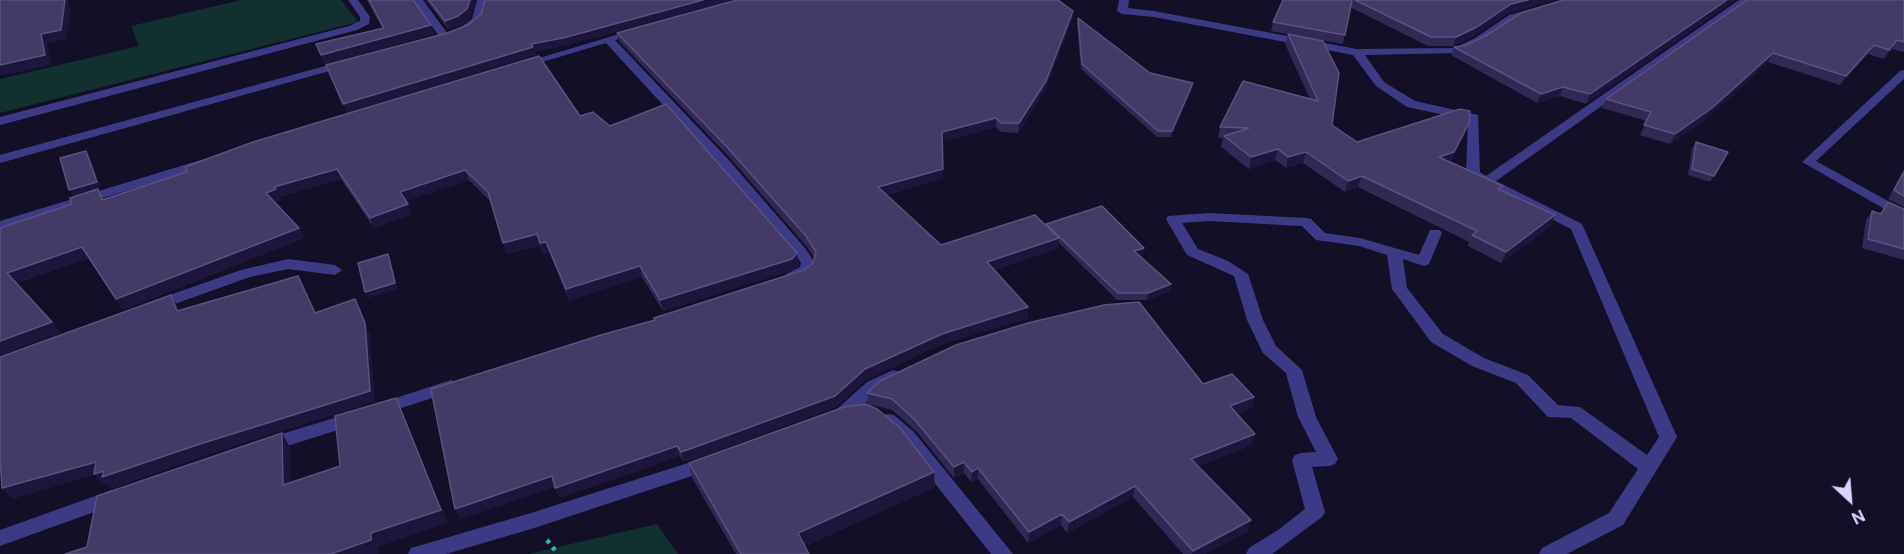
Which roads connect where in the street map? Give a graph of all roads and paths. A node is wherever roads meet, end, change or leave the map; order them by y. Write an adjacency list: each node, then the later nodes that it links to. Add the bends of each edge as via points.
1 (352, 0): 13 (street, via 365,17 365,22 353,28)
2 (418, 0): 3 (street, via 439,38 466,29 477,20)
3 (482, 0)
4 (1124, 0): 9 (street, via 1122,10)
5 (1575, 0): 9 (street, via 1513,16 1456,51)
6 (1746, 0): 16 (street)
7 (651, 29): 8 (street)
8 (608, 39): 11 (street); 22 (street, via 800,251 808,263 807,270)
9 (1357, 52): 16 (street, via 1380,84 1411,104 1474,118 1473,174)
10 (365, 58): 14 (street)
11 (505, 71)
12 (1904, 73): 17 (street, via 1808,162)
13 (0, 121)
14 (0, 159)
15 (218, 159): 18 (street)
16 (1487, 181): 30 (street, via 1577,227 1668,437)
17 (1904, 216)
18 (0, 225)
19 (1435, 233): 20 (street, via 1424,261)
20 (1394, 252): 30 (street, via 1400,289 1437,338 1478,362 1522,379 1554,412 1574,411); 35 (street, via 1321,237 1306,222 1173,219 1192,252 1241,274 1255,320 1269,349 1294,370 1307,417 1329,459 1301,460 1315,512)
21 (335, 270): 23 (street, via 288,264 246,273)
22 (777, 282)
23 (146, 310)
24 (906, 370): 26 (street, via 873,386)
25 (461, 383): 28 (street)
26 (843, 414): 27 (street); 34 (street, via 867,411 885,417 908,437)
27 (821, 422)
28 (248, 451)
29 (732, 454): 33 (street)
30 (1649, 467): 36 (street, via 1616,519)
31 (127, 493): 32 (street)
32 (0, 538)
33 (418, 554)
34 (1003, 554)
35 (1256, 554)
36 (1549, 554)

